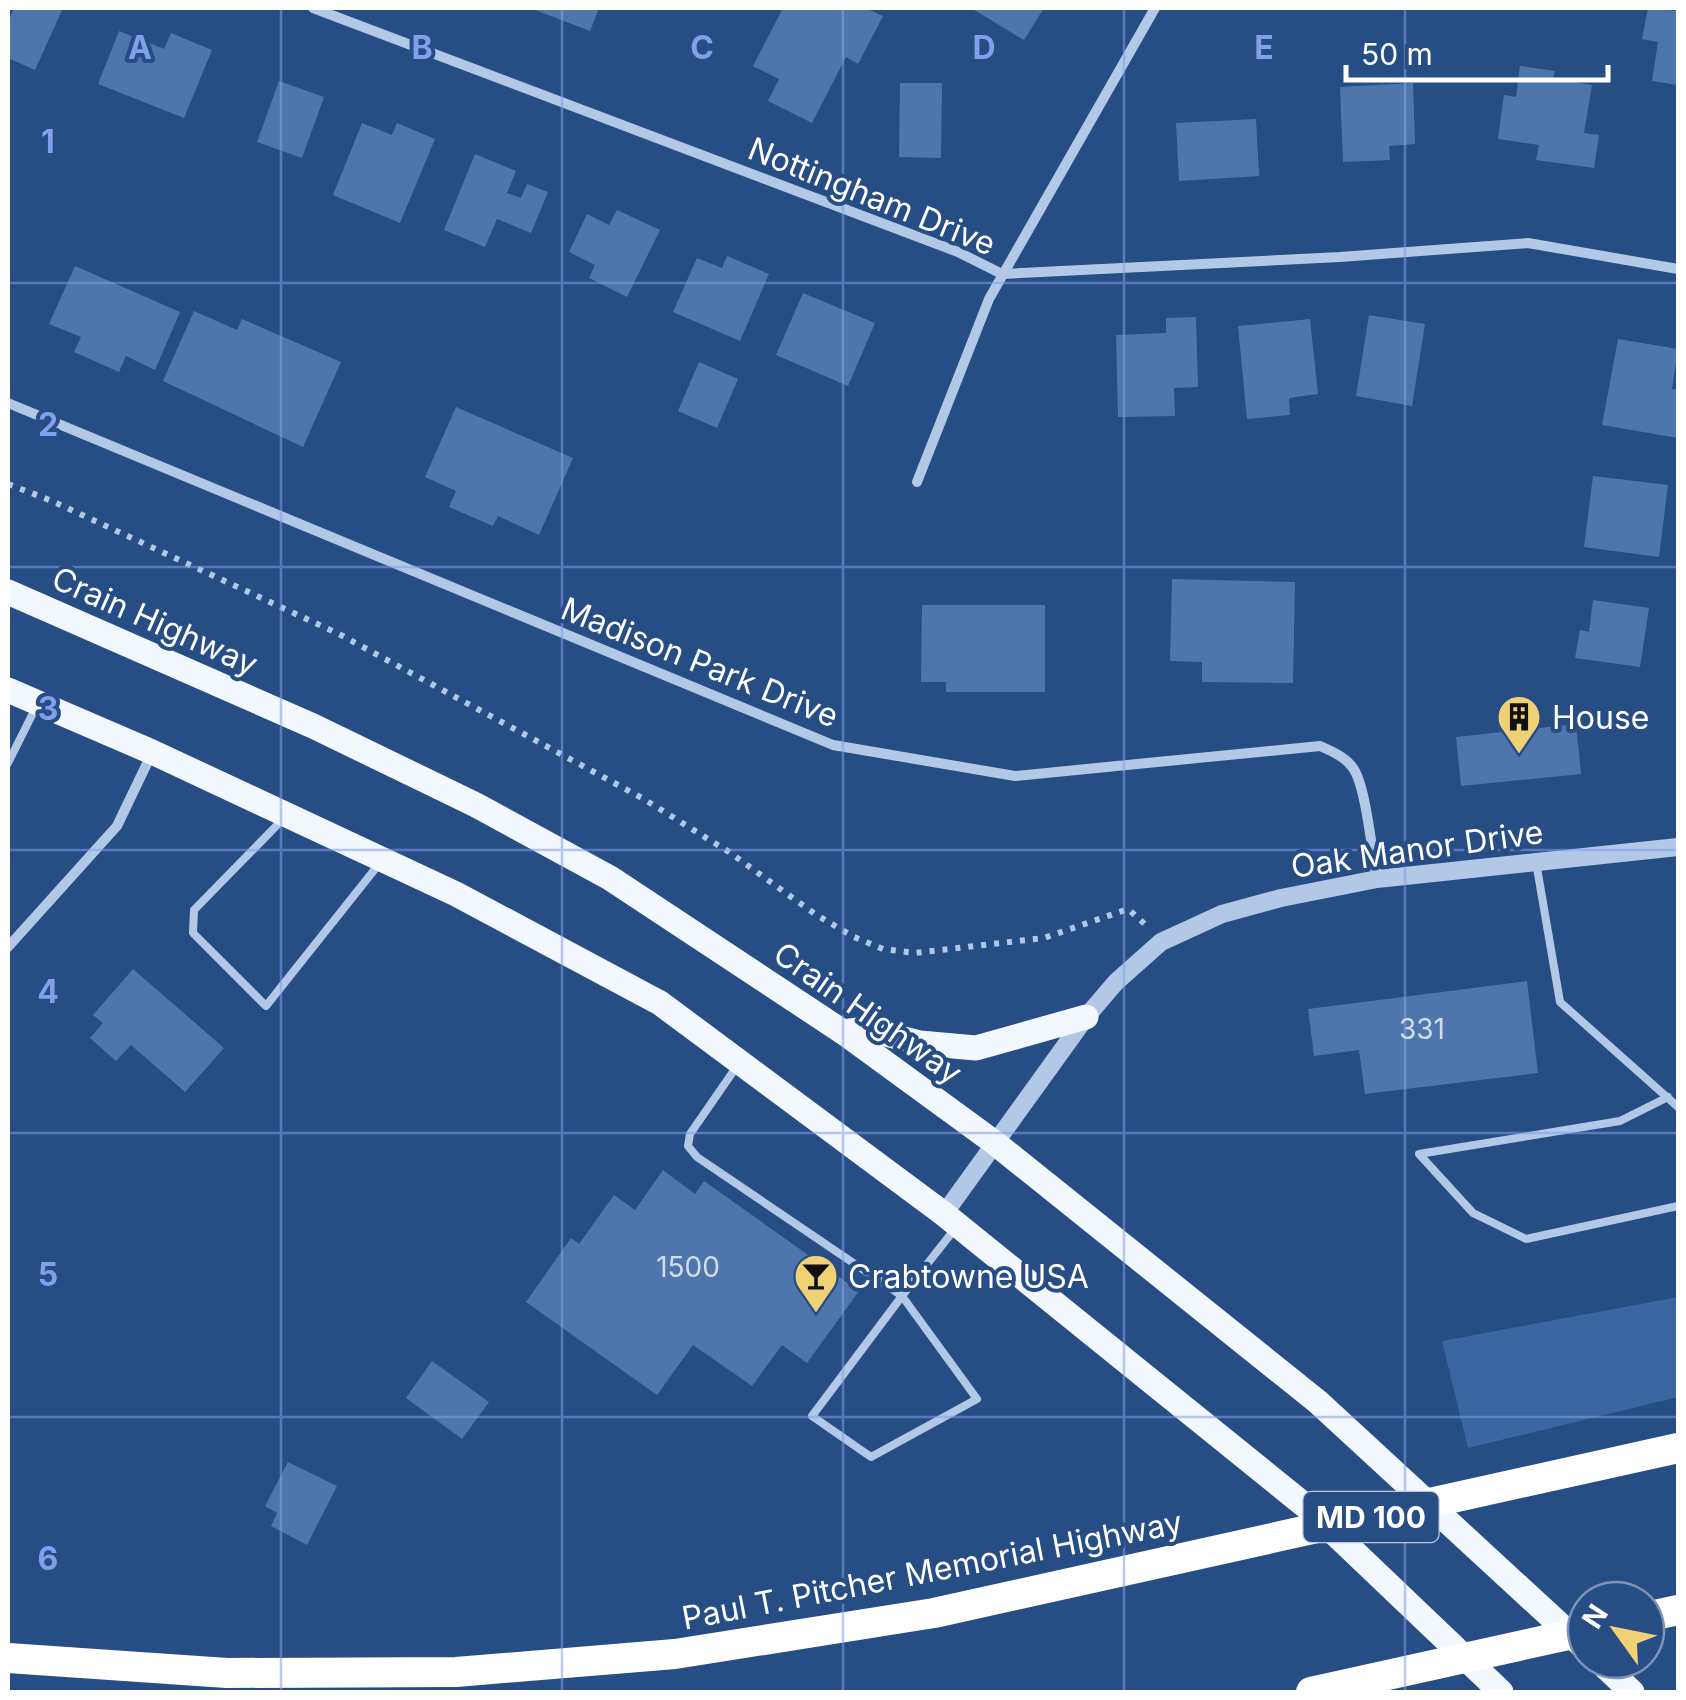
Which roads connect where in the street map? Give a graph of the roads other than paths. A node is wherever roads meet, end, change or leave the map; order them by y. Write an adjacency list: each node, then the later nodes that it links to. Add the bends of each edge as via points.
1 (313, 8): 4 (street, Nottingham Drive)
2 (1156, 8): 4 (street)
3 (1678, 269): 4 (street, Nottingham Drive, via 1528,244)
4 (1002, 274): 6 (street)
5 (8, 403): 16 (street, Madison Park Drive, via 832,745 1015,776 1320,746 1353,767)
6 (918, 482)
7 (8, 592): 19 (main road, Crain Highway, via 476,805 610,878)
8 (8, 690): 9 (main road)
9 (38, 703): 10 (main road); 11 (lane)
10 (152, 752): 12 (main road); 17 (street, via 117,826)
11 (8, 763)
12 (288, 815): 14 (main road); 14 (lane, via 194,910 192,934 266,1006)
13 (1678, 847): 15 (street, Oak Manor Drive)
14 (382, 860): 20 (main road, via 660,1003)
15 (1536, 862): 16 (street, Oak Manor Drive); 21 (lane, via 1560,1002)
16 (1377, 878): 18 (street, Oak Manor Drive, via 1222,914 1161,942)
17 (8, 946)
18 (1086, 1017): 19 (main road, via 976,1048 866,1029); 23 (street, Oak Manor Drive)
19 (843, 1032): 23 (main road, Crain Highway)
20 (740, 1062): 25 (main road); 26 (lane, via 688,1146)
21 (1668, 1097): 22 (lane); 24 (lane, via 1620,1122 1419,1154 1472,1213 1526,1239)
22 (1678, 1107)
23 (994, 1143): 25 (street, Oak Manor Drive); 28 (main road, Crain Highway, via 1318,1402)
24 (1678, 1206)
25 (951, 1219): 26 (lane); 32 (main road, via 1308,1508)
26 (902, 1296): 26 (lane, via 976,1398 871,1457 812,1416)
27 (1678, 1448): 30 (highway, Paul T. Pitcher Memorial Highway / MD 100, via 934,1613 676,1654 456,1672 227,1673)
28 (1566, 1631)
29 (1566, 1635): 31 (highway)
30 (8, 1658)
31 (1312, 1692)
32 (1501, 1692)

